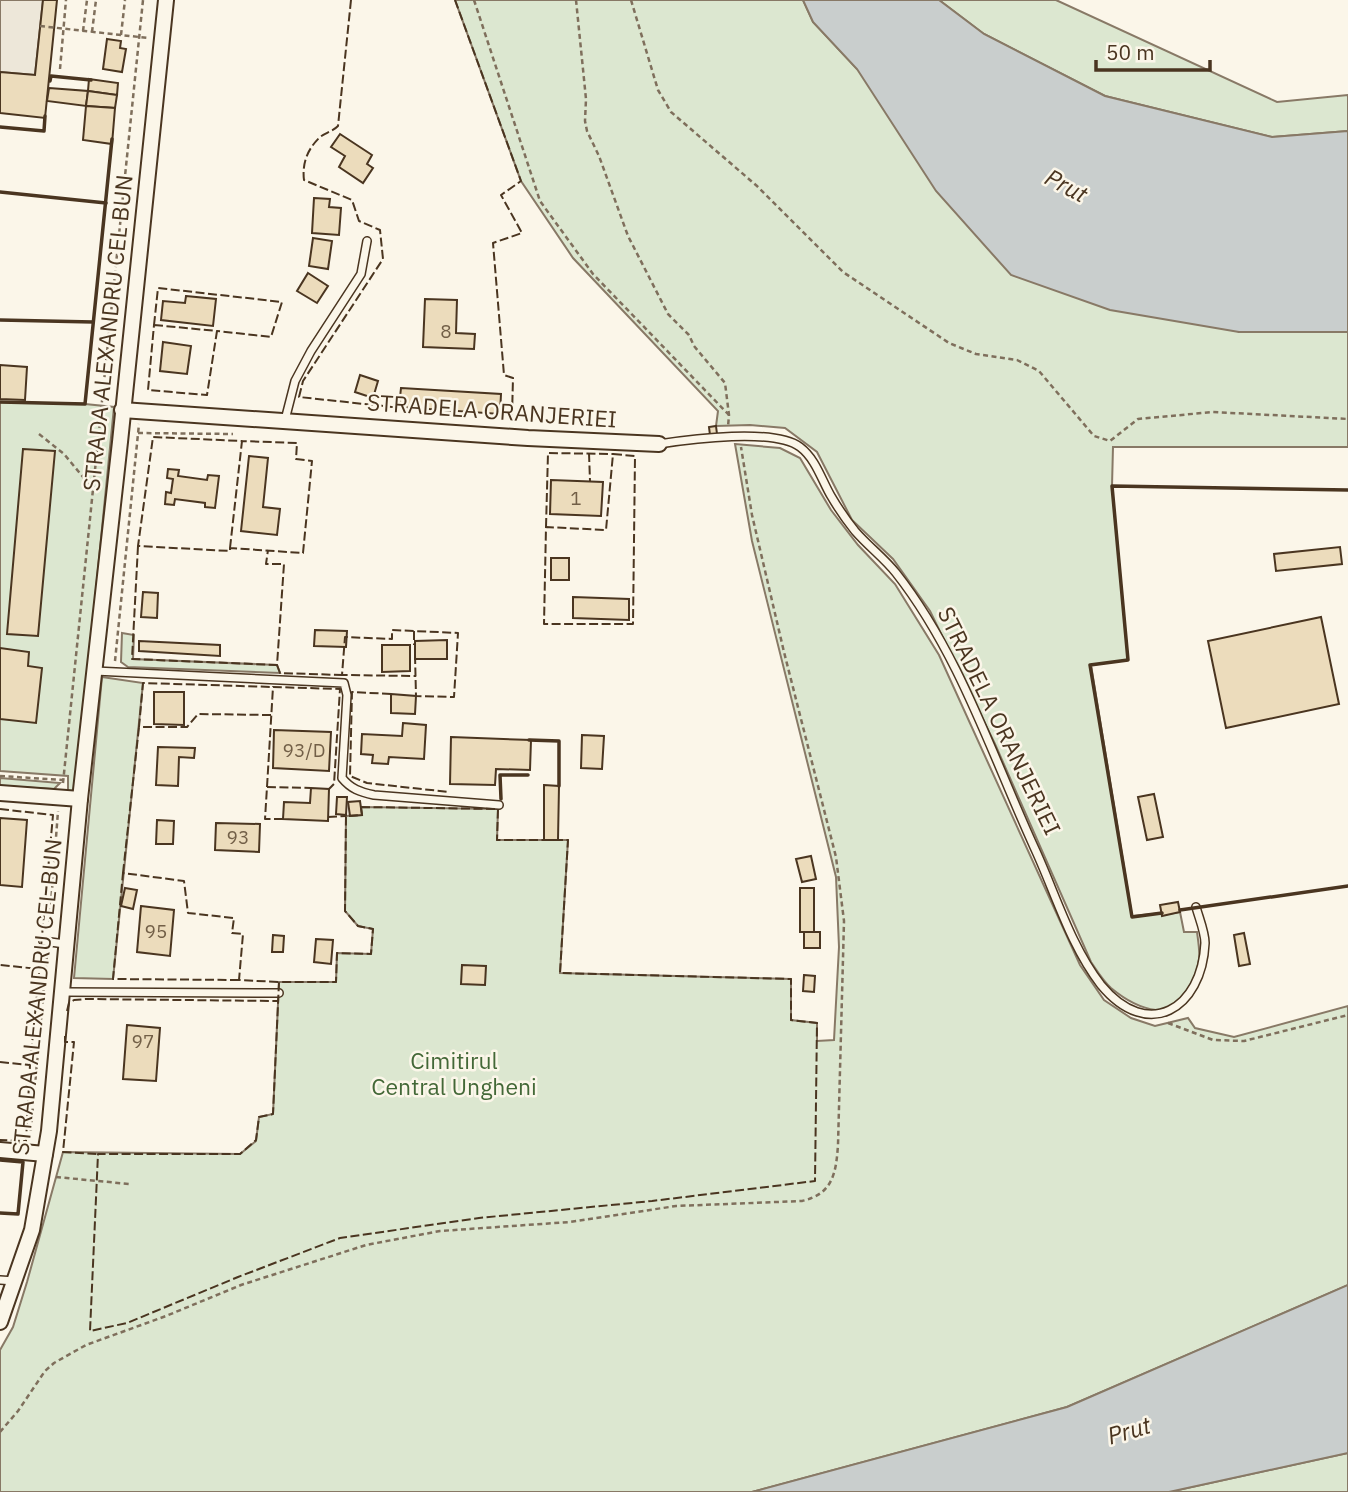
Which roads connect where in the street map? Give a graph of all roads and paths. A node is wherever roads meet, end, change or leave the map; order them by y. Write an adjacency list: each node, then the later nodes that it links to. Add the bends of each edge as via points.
1 (66, 0): 11 (path)
2 (87, 0): 12 (path)
3 (96, 0): 13 (path)
4 (125, 0): 14 (path)
5 (143, 0): 15 (path)
6 (166, 0): 16 (street, STRADA ALEXANDRU CEL BUN)
7 (474, 0): 21 (path, via 540,201 593,274)
8 (576, 0): 21 (path, via 587,131 628,236 668,314 725,383)
9 (631, 0): 22 (path, via 658,90 671,112 757,186 843,272 949,343 976,354 1017,360 1039,371 1094,436 1110,441 1138,419 1213,412)
10 (40, 26): 11 (path)
11 (64, 29): 12 (path); 17 (path)
12 (83, 31): 13 (path)
13 (92, 32): 14 (path)
14 (121, 35): 15 (path)
15 (139, 37): 16 (path); 30 (path)
16 (161, 40): 19 (street, STRADA ALEXANDRU CEL BUN)
17 (60, 69)
18 (367, 242): 23 (lane, via 361,274 295,381)
19 (122, 410): 20 (street, STRADELA ORANJERIEI); 31 (street, STRADA ALEXANDRU CEL BUN)
20 (140, 411): 23 (street, STRADELA ORANJERIEI); 24 (path)
21 (729, 415): 28 (path)
22 (1348, 419)
23 (285, 420): 29 (street, STRADELA ORANJERIEI)
24 (138, 433): 26 (path); 32 (path)
25 (39, 434): 30 (path, via 64,454)
26 (243, 434)
27 (739, 437): 28 (lane, STRADELA ORANJERIEI); 45 (lane, STRADELA ORANJERIEI, via 771,438 800,447 855,531 896,572 923,612 986,734 1082,956 1114,997 1127,1007); 54 (path, via 761,553 842,891 837,1163 829,1186 802,1201 676,1206 570,1222 429,1232 305,1263 94,1342 54,1363)
28 (727, 438): 29 (lane, STRADELA ORANJERIEI)
29 (659, 444)
30 (93, 489): 34 (path)
31 (94, 671): 32 (lane); 37 (street, STRADA ALEXANDRU CEL BUN)
32 (114, 671): 38 (lane, via 344,683 342,778 348,785 374,794)
33 (0, 776): 34 (path)
34 (63, 780): 36 (path)
35 (0, 793): 36 (street)
36 (60, 797): 37 (street); 40 (path)
37 (80, 799): 41 (street, STRADA ALEXANDRU CEL BUN)
38 (499, 805)
39 (1196, 907): 45 (lane, via 1205,940 1202,968 1194,988 1180,1004)
40 (46, 941): 41 (lane); 47 (path)
41 (65, 944): 42 (street, STRADA ALEXANDRU CEL BUN)
42 (63, 992): 43 (lane); 48 (street, STRADA ALEXANDRU CEL BUN)
43 (279, 993)
44 (1348, 1015): 45 (path, via 1258,1039 1229,1041 1198,1035)
45 (1156, 1016)
46 (0, 1150): 47 (street)
47 (29, 1153): 48 (street)
48 (45, 1154): 49 (street, STRADA ALEXANDRU CEL BUN)
49 (42, 1176): 50 (path); 52 (street, STRADA ALEXANDRU CEL BUN, via 32,1230)
50 (129, 1184)
51 (0, 1280): 52 (lane)
52 (15, 1281): 53 (street, STRADA ALEXANDRU CEL BUN)
53 (0, 1321)
54 (0, 1432)

